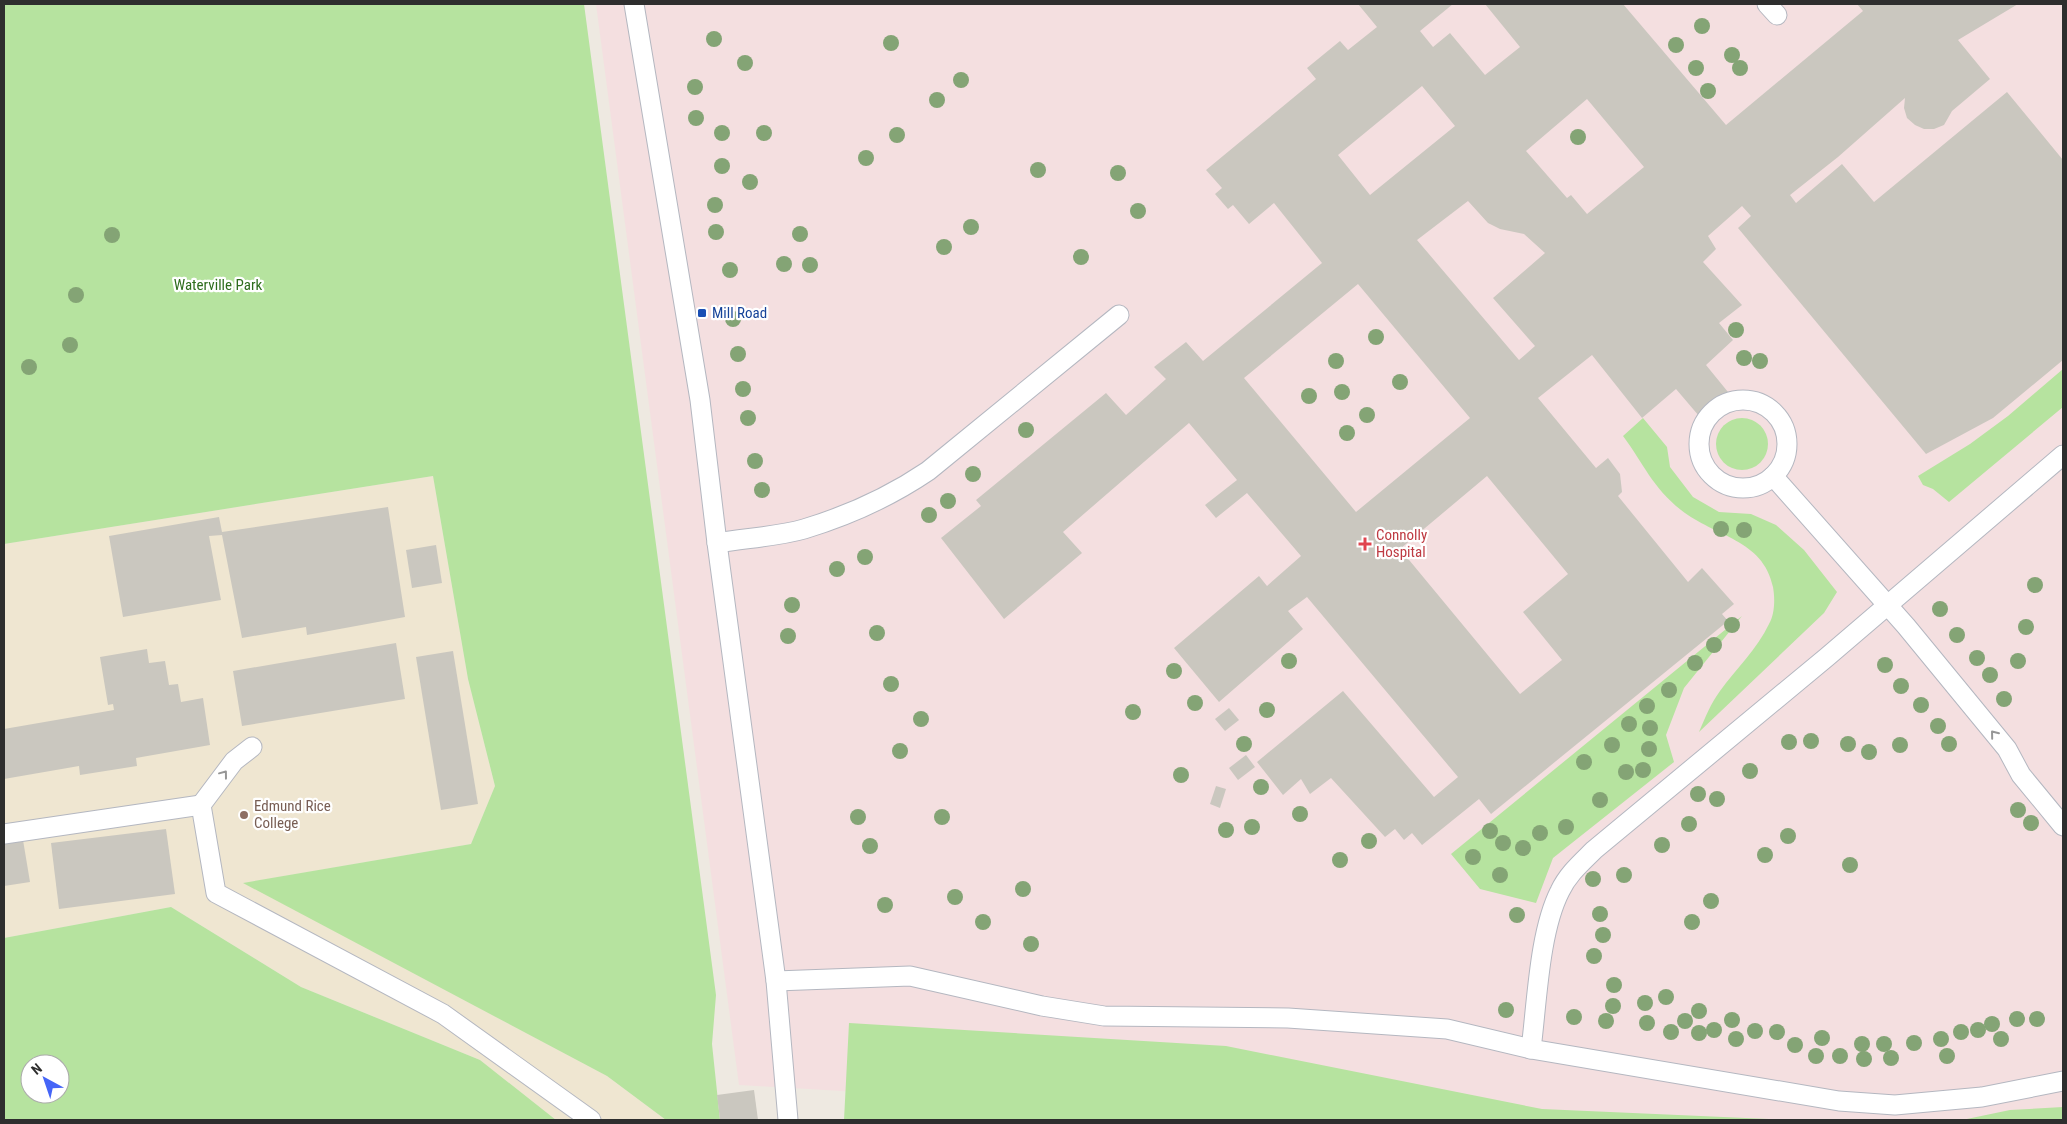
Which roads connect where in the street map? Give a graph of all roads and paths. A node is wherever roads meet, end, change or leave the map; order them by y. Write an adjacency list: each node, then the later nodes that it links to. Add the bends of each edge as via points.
1 (634, 4): 5 (lane, via 700,400)
2 (1119, 315): 5 (lane, via 928,471 897,490 802,529)
3 (2063, 455): 6 (lane)
4 (1773, 476): 4 (lane, via 1746,488 1719,482 1700,458 1701,429 1708,417 1732,401 1747,400 1773,412 1787,437 1787,452); 6 (lane)
5 (717, 543): 11 (lane)
6 (1888, 605): 9 (lane, one-way to 6, via 2021,775 2007,749); 12 (lane, via 1571,872 1553,907)
7 (252, 747): 8 (lane, one-way to 7, via 234,761)
8 (201, 805): 10 (lane); 14 (lane, via 216,893 443,1014)
9 (2063, 826)
10 (4, 834)
11 (776, 981): 12 (lane, via 910,976 1042,1006 1104,1016 1288,1018 1447,1030); 15 (lane)
12 (1531, 1049): 13 (lane, via 1748,1087 1840,1101 1895,1105 1982,1097)
13 (2063, 1081)
14 (591, 1120)
15 (788, 1120)

